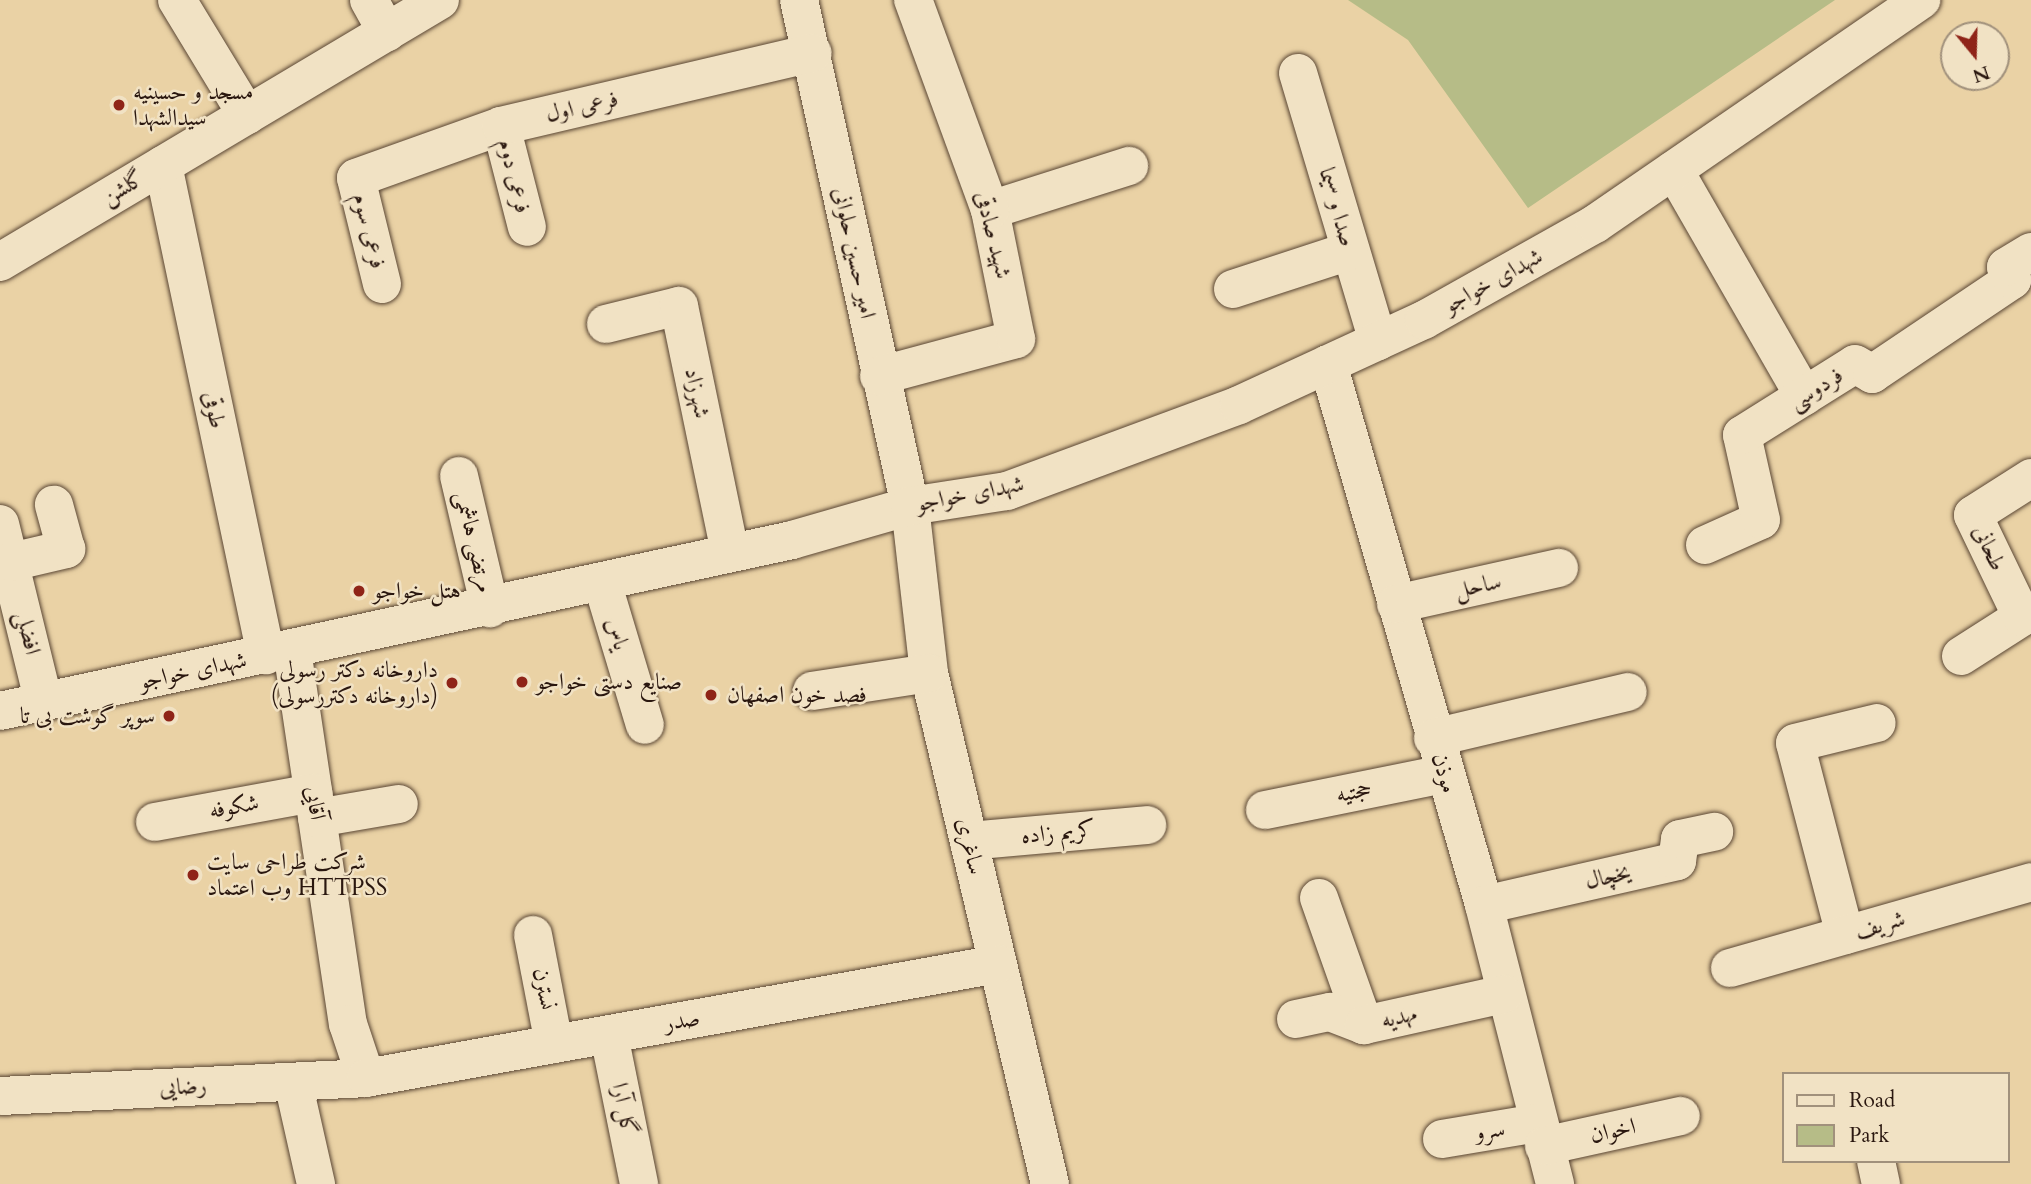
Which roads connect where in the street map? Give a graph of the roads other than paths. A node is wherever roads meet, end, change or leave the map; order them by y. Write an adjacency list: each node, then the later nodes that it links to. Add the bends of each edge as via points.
1 (177, 0): 9 (street)
2 (440, 0): 6 (street, گلشن)
3 (799, 0): 7 (street, امیر حسین حلوانی)
4 (913, 0): 15 (street, شهید صادقی)
5 (1921, 0): 13 (street, شهدای خواجو)
6 (378, 16): 9 (street, گلشن)
7 (813, 53): 10 (street, فرعی اول); 25 (street, امیر حسین حلوانی)
8 (1298, 73): 17 (street, صدا و سیما)
9 (247, 115): 11 (street, گلشن)
10 (501, 126): 14 (street, فرعی اول); 16 (street, فرعی دوم)
11 (163, 165): 19 (street, گلشن); 39 (street, طوقی)
12 (1129, 166): 15 (street)
13 (1674, 170): 23 (street, شهدای خواجو, via 1595,224); 26 (street)
14 (356, 178): 20 (street, فرعی سوم)
15 (990, 210): 25 (street, شهید صادقی, via 1016,339)
16 (527, 227)
17 (1349, 251): 21 (street); 23 (street, صدا و سیما)
18 (2031, 252): 26 (street, فردوسی, via 2006,267 2012,280 1872,374 1855,364)
19 (0, 262)
20 (382, 284)
21 (1233, 289)
22 (606, 324): 33 (street, شهرزاد, via 679,306)
23 (1378, 341): 24 (street, شهدای خواجو)
24 (1328, 364): 30 (street, شهدای خواجو, via 1239,405 1007,491); 37 (street, موذن)
25 (879, 376): 30 (street, امیر حسین حلوانی)
26 (1804, 396): 32 (street, فردوسی, via 1742,435 1761,520)
27 (459, 476): 38 (street, مرتضی هاشمی)
28 (2031, 478): 40 (street, طحانی, via 1973,515 2022,617)
29 (54, 505): 34 (street, via 66,549)
30 (909, 506): 33 (street, شهدای خواجو); 41 (street, ساغری)
31 (0, 524): 34 (street, افضلی)
32 (1705, 545)
33 (730, 553): 36 (street, شهدای خواجو)
34 (11, 562): 44 (street, افضلی)
35 (1559, 568): 37 (street, ساحل)
36 (602, 582): 38 (street, شهدای خواجو); 47 (street, یاس)
37 (1396, 604): 48 (street, موذن)
38 (490, 608): 39 (street, شهدای خواجو)
39 (279, 652): 44 (street, شهدای خواجو); 51 (street, آقایی)
40 (1961, 656)
41 (929, 673): 42 (street); 56 (street, ساغری)
42 (812, 691)
43 (1628, 692): 48 (street)
44 (44, 703): 45 (street, شهدای خواجو)
45 (0, 711)
46 (1877, 723): 61 (street, via 1795,743)
47 (645, 725)
48 (1433, 738): 49 (street, موذن)
49 (1444, 774): 52 (street, حجتیه); 59 (street, موذن)
50 (399, 804): 51 (street, شکوفه)
51 (315, 805): 53 (street, شکوفه); 69 (street, آقایی, via 348,1024)
52 (1265, 810)
53 (155, 822)
54 (1147, 825): 56 (street, کریم زاده)
55 (1714, 832): 59 (street, یخچال, via 1680,839 1677,861)
56 (969, 841): 62 (street, ساغری)
57 (2031, 882): 61 (street, شریف)
58 (1319, 898): 66 (street)
59 (1484, 905): 64 (street, موذن)
60 (533, 935): 68 (street, نسترن)
61 (1845, 935): 63 (street, شریف)
62 (998, 964): 67 (street, صدر); 78 (street, ساغری)
63 (1730, 968)
64 (1504, 994): 66 (street, مهدیه); 73 (street, موذن)
65 (1296, 1019): 66 (street, مهدیه, via 1330,1012)
66 (1364, 1026)
67 (609, 1035): 68 (street, صدر); 77 (street, گل آرا)
68 (554, 1044): 69 (street, صدر)
69 (366, 1078): 70 (street, رضایی)
70 (293, 1082): 71 (street, رضایی); 76 (street)
71 (0, 1096)
72 (1681, 1116): 73 (street, اخوان)
73 (1541, 1135): 74 (street, سرو); 79 (street, موذن)
74 (1442, 1139)
75 (1876, 1163): 80 (street)
76 (316, 1184)
77 (639, 1184)
78 (1050, 1184)
79 (1555, 1184)
80 (1881, 1184)

